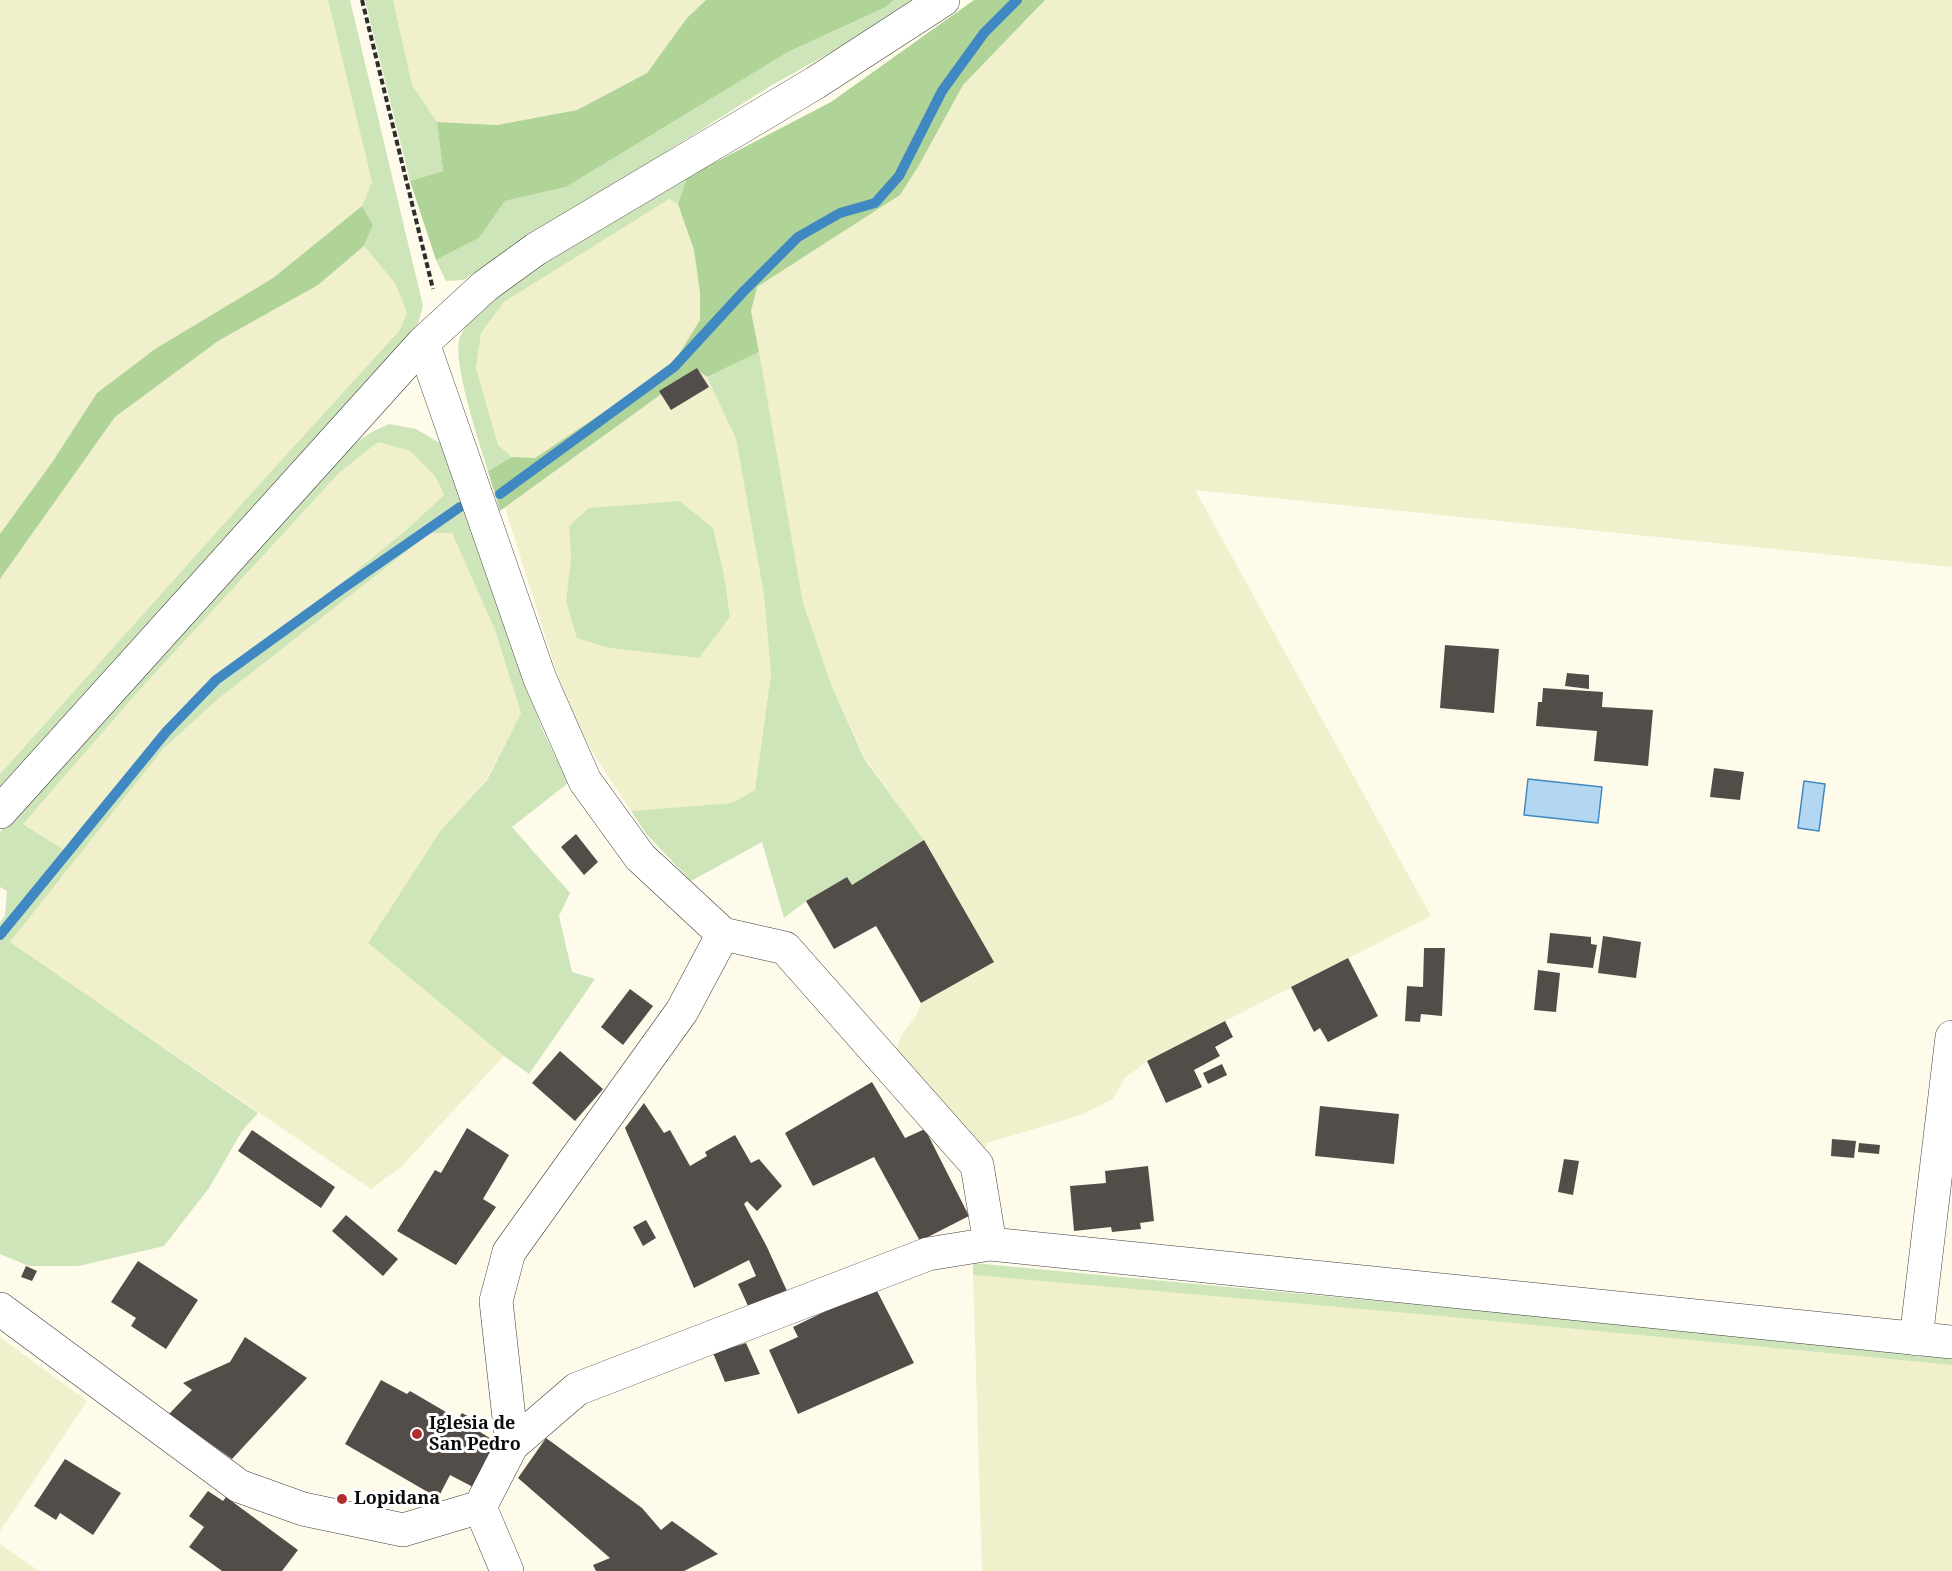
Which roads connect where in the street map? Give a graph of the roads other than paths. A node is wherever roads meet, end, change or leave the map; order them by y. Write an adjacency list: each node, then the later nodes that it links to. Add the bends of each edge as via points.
1 (943, 0): 2 (street, via 815,83 536,249 485,286)
2 (432, 334): 3 (street); 4 (street, via 540,679 585,781 640,857)
3 (0, 812)
4 (723, 934): 6 (street, via 785,948 977,1164); 10 (street, via 682,1011 509,1252 496,1301)
5 (1952, 1036): 8 (street)
6 (990, 1244): 8 (street); 10 (street, via 928,1254 578,1389)
7 (0, 1309): 11 (street, via 239,1486 303,1509 403,1530)
8 (1916, 1339): 9 (street)
9 (1952, 1342)
10 (512, 1445): 11 (street)
11 (480, 1507): 12 (street)
12 (507, 1571)

